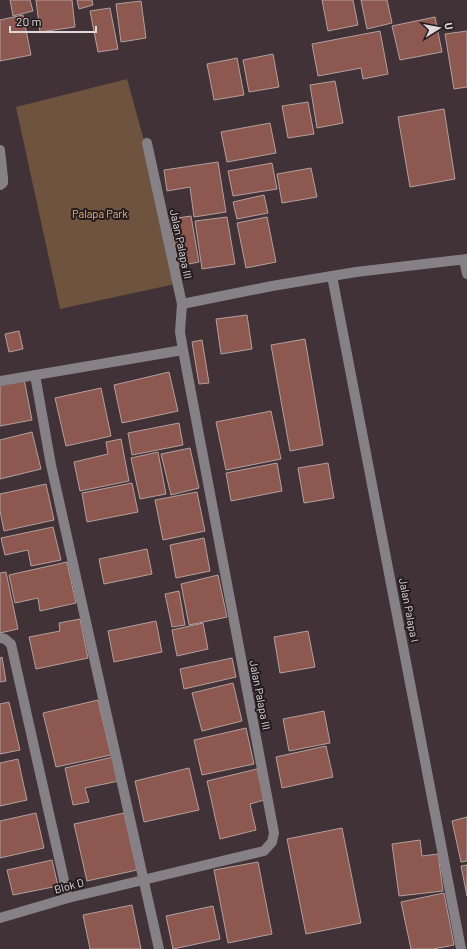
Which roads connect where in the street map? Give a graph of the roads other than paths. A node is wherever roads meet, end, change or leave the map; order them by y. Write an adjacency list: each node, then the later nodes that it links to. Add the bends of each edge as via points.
1 (148, 143): 7 (street, Jalan Palapa III)
2 (0, 150): 3 (street, via 3,178)
3 (0, 185)
4 (466, 260): 5 (street); 6 (street)
5 (467, 274)
6 (332, 276): 7 (street); 16 (street, Jalan Palapa I)
7 (182, 304): 8 (street, Jalan Palapa III, via 180,332)
8 (183, 350): 9 (street); 12 (street, Jalan Palapa III, via 274,833 272,842 264,851)
9 (35, 375): 10 (street); 12 (street, via 51,465)
10 (0, 381)
11 (0, 638): 13 (street, via 11,644)
12 (144, 879): 13 (street, Blok D); 15 (street)
13 (68, 898): 14 (street, Blok D)
14 (0, 918)
15 (159, 949)
16 (461, 949)

